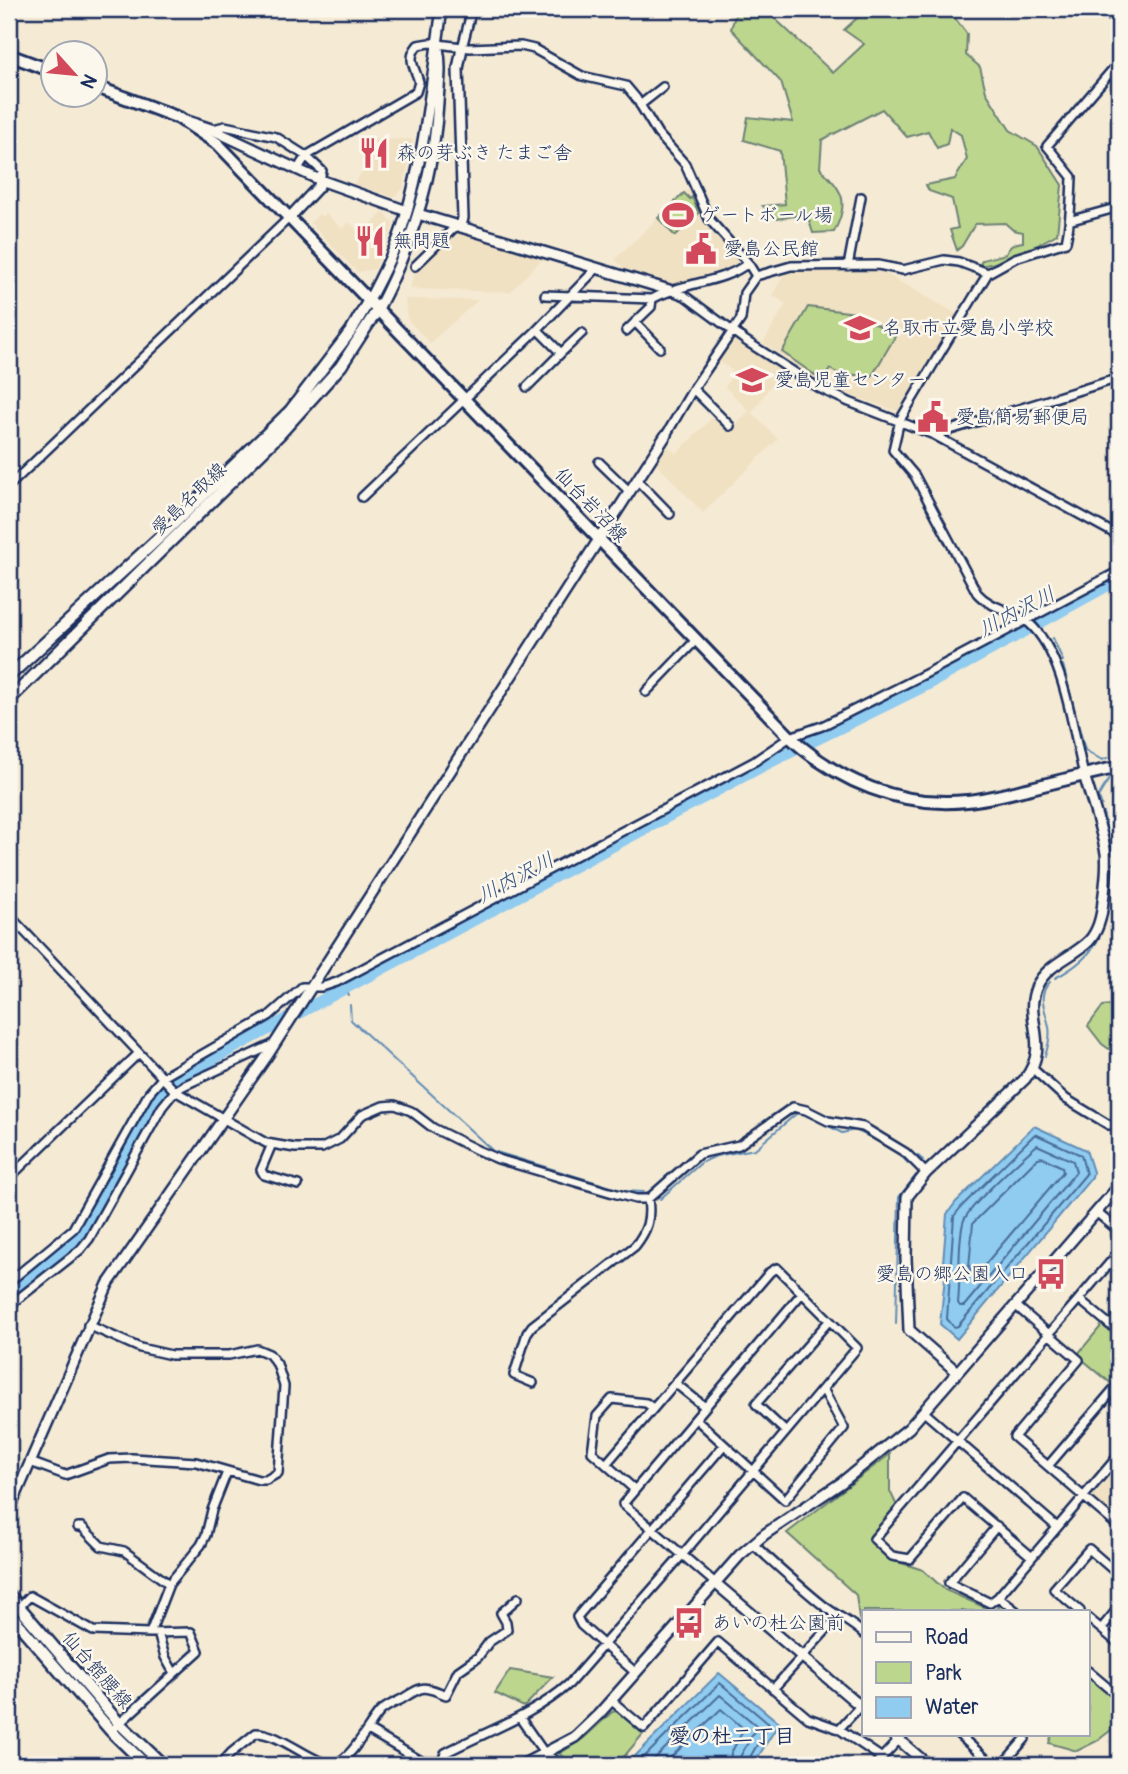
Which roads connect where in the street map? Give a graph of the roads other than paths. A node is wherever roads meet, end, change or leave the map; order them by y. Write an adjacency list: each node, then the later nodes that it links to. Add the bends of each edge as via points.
1 (442, 9): 5 (street)
2 (472, 9): 6 (street)
3 (1099, 9): 4 (street)
4 (1119, 24)
5 (436, 44): 6 (street); 14 (street, via 418,45 413,51 411,64 419,82 416,92); 19 (street, via 424,136); 20 (street, via 440,60 437,122)
6 (462, 48): 12 (street, via 534,49 582,76 626,86); 23 (street, via 458,69 463,218)
7 (9, 55): 9 (main road)
8 (1119, 62): 22 (street, via 1047,146 1072,177)
9 (38, 66)
10 (663, 87): 12 (street)
11 (108, 91): 13 (main road, 仙台岩沼線)
12 (640, 105): 24 (street, via 685,164 719,233)
13 (207, 130): 14 (street, via 225,126 276,137); 15 (street); 21 (main road, 仙台岩沼線)
14 (306, 156): 15 (street); 16 (street, via 322,171)
15 (297, 170): 16 (street)
16 (320, 180): 19 (street); 21 (street)
17 (861, 197): 26 (street)
18 (1119, 207): 22 (street)
19 (407, 211): 34 (street)
20 (418, 214): 23 (street); 35 (street)
21 (290, 217): 34 (main road, 仙台岩沼線); 53 (street)
22 (1072, 220): 28 (street, via 1066,242 1015,258)
23 (459, 226): 25 (street); 27 (street)
24 (748, 263): 29 (street); 30 (street, via 733,274)
25 (415, 266)
26 (848, 266): 28 (street, via 903,270 944,260); 29 (street, via 791,266)
27 (596, 269): 30 (street); 32 (street)
28 (988, 273): 47 (street)
29 (755, 276): 40 (street, via 744,293 741,319)
30 (669, 290): 33 (street); 40 (street, via 685,296)
31 (545, 295): 32 (street)
32 (571, 296): 33 (street); 37 (street)
33 (652, 299): 36 (street, via 651,307)
34 (369, 300): 35 (main road, 仙台岩沼線); 62 (main road, 愛島名取線, via 345,340 290,411)
35 (378, 309): 46 (main road, 仙台岩沼線); 64 (main road, 愛島名取線, via 341,366 279,436)
36 (635, 322): 38 (street); 41 (street)
37 (538, 330): 42 (street); 46 (street)
38 (625, 331)
39 (582, 332): 42 (street)
40 (734, 332): 45 (street); 47 (street, via 817,387)
41 (660, 348)
42 (561, 353): 44 (street)
43 (1119, 378): 50 (street)
44 (527, 387)
45 (694, 389): 48 (street); 49 (street)
46 (465, 399): 55 (street); 58 (main road, 仙台岩沼線)
47 (900, 420): 50 (street); 60 (street, via 894,450 915,475 977,593)
48 (730, 426)
49 (666, 435): 52 (street)
50 (934, 435): 57 (street)
51 (599, 462): 54 (street)
52 (638, 480): 54 (street); 56 (street)
53 (9, 486)
54 (630, 492): 58 (street)
55 (362, 497)
56 (670, 514)
57 (1119, 536)
58 (599, 539): 61 (main road, 仙台岩沼線); 71 (street)
59 (1119, 571): 60 (street)
60 (1027, 622): 65 (street); 67 (street, via 1048,645 1056,664)
61 (696, 640): 63 (street); 65 (main road, 仙台岩沼線)
62 (9, 676)
63 (646, 691)
64 (9, 700)
65 (792, 739): 67 (main road, 仙台岩沼線, via 856,783 927,802 986,799); 71 (street, via 337,982)
66 (1119, 767): 67 (main road, 仙台岩沼線)
67 (1084, 775): 68 (street)
68 (1106, 859): 69 (street); 74 (street, via 1095,933 1037,986 1033,1010 1037,1060)
69 (1119, 859)
70 (9, 915): 73 (street)
71 (311, 987): 72 (street); 75 (street, via 302,987 269,1016)
72 (274, 1044): 76 (street); 77 (street)
73 (139, 1053): 75 (street); 81 (street)
74 (1033, 1069): 78 (street, via 1074,1104 1109,1125); 80 (street)
75 (165, 1078): 76 (street); 88 (street, via 149,1093 73,1229)
76 (174, 1089): 77 (street); 92 (street, via 89,1239)
77 (224, 1119): 79 (street); 95 (street, via 121,1264)
78 (1119, 1124)
79 (272, 1144): 82 (street, via 261,1170 264,1175); 84 (street, via 322,1148 340,1139 362,1115 395,1105 488,1154 613,1193)
80 (926, 1172): 84 (street, via 906,1153 863,1126 828,1121 793,1107 738,1145 699,1154); 97 (street, via 907,1197 909,1330)
81 (9, 1178)
82 (298, 1185)
83 (1119, 1186): 85 (street)
84 (648, 1199): 99 (street, via 650,1220 635,1246 527,1333 514,1375)
85 (1096, 1212): 86 (street); 91 (street)
86 (1119, 1231)
87 (1119, 1252): 90 (street)
88 (9, 1282)
89 (802, 1293): 94 (street); 98 (street, via 777,1268 770,1272); 102 (street)
90 (1080, 1300): 93 (street, via 1110,1325); 96 (street)
91 (1015, 1305): 96 (street); 97 (street)
92 (9, 1306)
93 (1119, 1315)
94 (830, 1321): 100 (street, via 857,1348); 106 (street, via 756,1404)
95 (88, 1325): 110 (street); 114 (street, via 155,1353 229,1355 257,1349 274,1358 285,1398 278,1473 259,1480)
96 (1049, 1334): 107 (street); 112 (street, via 1079,1360 1014,1437)
97 (957, 1372): 104 (street)
98 (675, 1382): 102 (street); 103 (street)
99 (533, 1383)
100 (823, 1389): 106 (street); 113 (street, via 844,1428 785,1500)
101 (1119, 1395): 112 (street, via 1113,1390)
102 (705, 1407): 105 (street)
103 (653, 1408): 111 (street); 111 (street, via 612,1399 597,1416 592,1452)
104 (923, 1412): 107 (street); 123 (street, via 841,1483)
105 (696, 1419): 108 (street); 115 (street)
106 (786, 1432): 113 (street)
107 (957, 1442): 118 (street, via 874,1539 892,1556 910,1559 962,1498); 120 (street)
108 (724, 1445): 113 (street); 122 (street)
109 (1119, 1455): 116 (street)
110 (30, 1462): 114 (street, via 65,1475 109,1459 132,1458 196,1462); 117 (street)
111 (606, 1464): 115 (street)
112 (1048, 1466): 116 (street)
113 (753, 1471): 124 (street)
114 (227, 1472): 128 (street, via 201,1545)
115 (634, 1489): 122 (street, via 623,1504)
116 (1084, 1496): 120 (street); 121 (street)
117 (9, 1511)
118 (997, 1526): 125 (street); 130 (street, via 949,1583 990,1603)
119 (78, 1527): 128 (street, via 101,1546 124,1551)
120 (1057, 1527): 125 (street)
121 (1119, 1527)
122 (652, 1529): 124 (street); 143 (street, via 577,1617)
123 (753, 1544): 127 (street); 137 (street)
124 (683, 1554): 127 (street); 143 (street)
125 (1032, 1557): 130 (street)
126 (1119, 1575): 135 (street, via 1089,1549 1054,1589)
127 (714, 1582): 144 (street); 146 (street)
128 (169, 1584): 141 (street)
129 (9, 1595): 132 (main road, 仙台館腰線)
130 (998, 1597): 134 (street)
131 (517, 1598): 154 (street, via 501,1613 507,1630 458,1671 446,1695 416,1688 380,1712)
132 (19, 1606): 141 (street, via 30,1596 93,1631); 153 (main road, 仙台館腰線)
133 (1119, 1607): 139 (street)
134 (1015, 1610)
135 (1079, 1610)
136 (9, 1612): 156 (main road, 仙台館腰線)
137 (838, 1617): 140 (street); 144 (street)
138 (1090, 1620): 139 (street)
139 (1101, 1629): 142 (street)
140 (862, 1632)
141 (154, 1633): 145 (street); 145 (street, via 191,1632 199,1651)
142 (1119, 1644)
143 (604, 1645): 146 (street); 152 (street, via 559,1693)
144 (801, 1655): 148 (street); 151 (street)
145 (174, 1673): 153 (street)
146 (636, 1673): 150 (street)
147 (1090, 1673): 149 (street)
148 (773, 1689): 150 (street, via 718,1642 643,1728); 155 (street, via 808,1718)
149 (1119, 1697)
150 (612, 1701): 160 (street, via 575,1737)
151 (862, 1708): 155 (street)
152 (520, 1718): 160 (street); 166 (street, via 445,1753)
153 (119, 1723): 156 (street); 163 (main road, 仙台館腰線)
154 (368, 1730): 164 (street, via 337,1763 324,1763 274,1735 256,1733); 165 (street)
155 (839, 1730): 161 (street)
156 (111, 1731): 162 (main road, 仙台館腰線)
157 (898, 1736): 161 (street); 170 (street)
158 (960, 1736): 171 (street)
159 (1025, 1740): 172 (street)
160 (544, 1754): 167 (street); 168 (street)
161 (881, 1758): 169 (street)
162 (146, 1765)
163 (163, 1765)
164 (220, 1765)
165 (428, 1765)
166 (441, 1765)
167 (522, 1765)
168 (562, 1765)
169 (875, 1765)
170 (928, 1765)
171 (993, 1765)
172 (1002, 1765)

